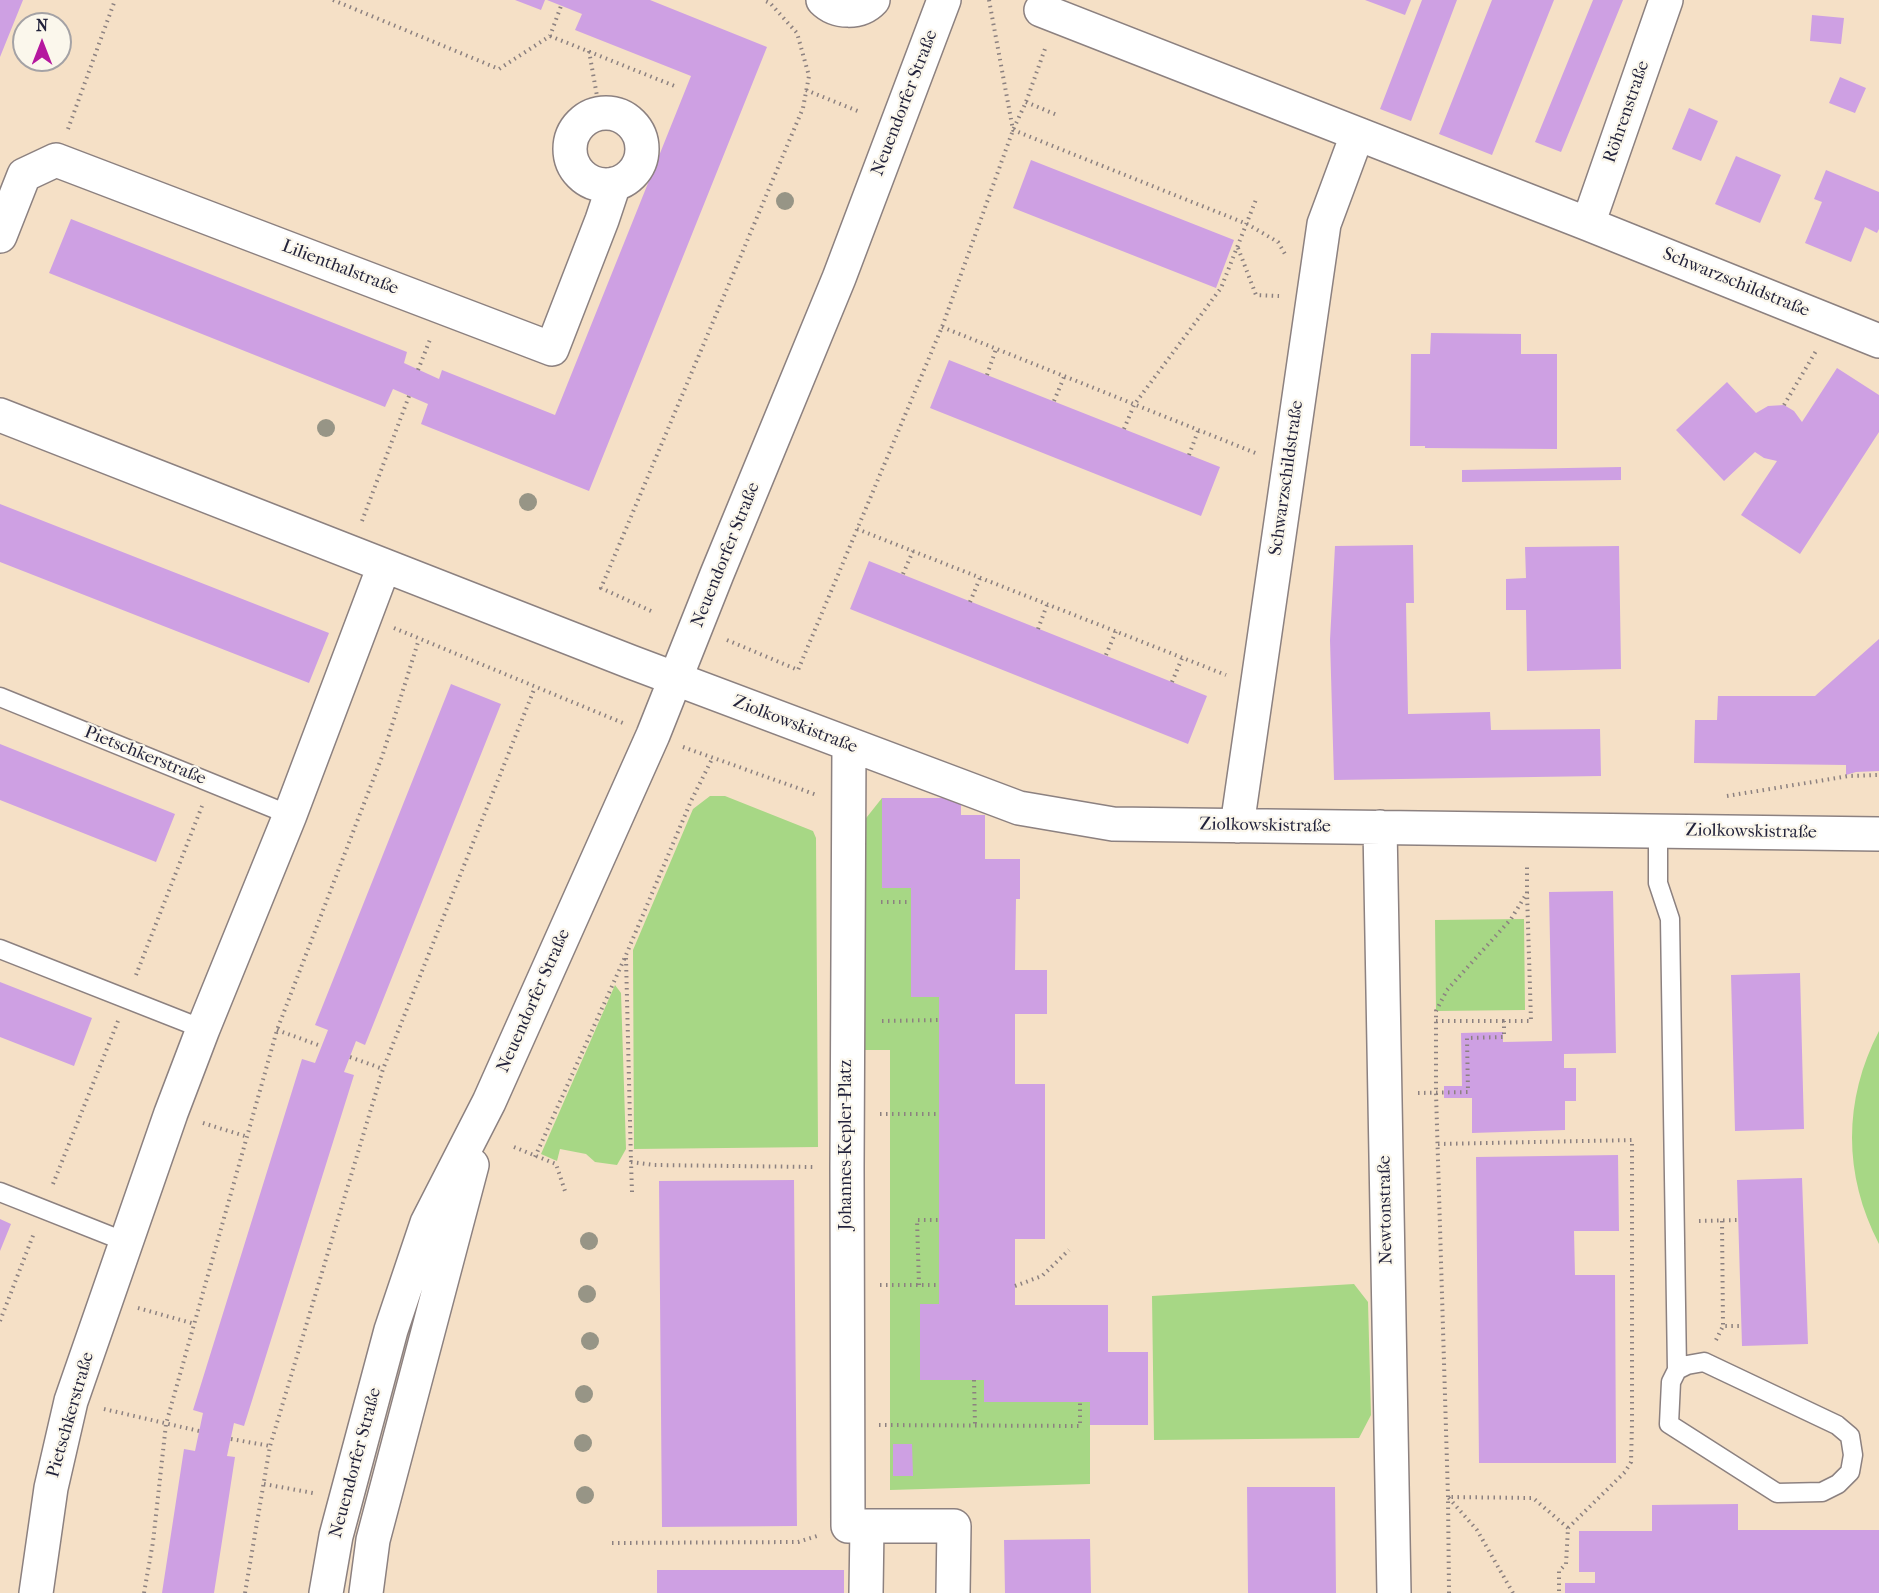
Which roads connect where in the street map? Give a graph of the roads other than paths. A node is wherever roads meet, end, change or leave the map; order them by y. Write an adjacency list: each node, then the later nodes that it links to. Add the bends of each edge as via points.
1 (823, 0): 2 (street, via 841,10 855,10)
2 (873, 0)
3 (944, 0): 13 (street, Neuendorfer Straße, via 839,278)
4 (1666, 0): 8 (street, Röhrenstraße)
5 (1049, 13): 6 (street, Schwarzschildstraße)
6 (1357, 135): 8 (street, Schwarzschildstraße); 17 (street, Schwarzschildstraße, via 1324,224)
7 (614, 184): 7 (street, via 586,179 576,169 571,155 576,128 600,113 626,118 642,140 637,168); 9 (street, Lilienthalstraße, via 552,350 56,160 24,176)
8 (1588, 224): 10 (street, Schwarzschildstraße)
9 (0, 236)
10 (1879, 341)
11 (0, 415): 12 (street)
12 (384, 567): 13 (street); 16 (street, Pietschkerstraße)
13 (676, 679): 15 (street, Ziolkowskistraße); 23 (street, Neuendorfer Straße)
14 (0, 697): 16 (lane, Pietschkerstraße)
15 (849, 746): 17 (street, Ziolkowskistraße, via 1019,808 1113,824); 27 (street, Johannes-Kepler-Platz, via 847,1425)
16 (290, 815): 22 (street, Pietschkerstraße)
17 (1237, 826): 18 (street, Ziolkowskistraße)
18 (1380, 827): 19 (street, Ziolkowskistraße); 33 (street, Newtonstraße)
19 (1658, 831): 20 (street, Ziolkowskistraße); 26 (lane, via 1658,883 1670,919)
20 (1879, 834)
21 (0, 949): 22 (lane)
22 (203, 1029): 25 (street, Pietschkerstraße)
23 (489, 1102): 29 (street, Neuendorfer Straße, via 427,1223 391,1330 338,1527); 30 (street, Neuendorfer Straße, via 376,1529)
24 (0, 1192): 25 (lane)
25 (126, 1242): 28 (street, Pietschkerstraße, via 71,1401 51,1488)
26 (1677, 1370): 26 (lane, via 1671,1382 1669,1424 1777,1493 1822,1492 1850,1472 1850,1436 1837,1425 1704,1362)
27 (857, 1526): 31 (street, Johannes-Kepler-Platz); 32 (street, via 954,1526)
28 (36, 1593)
29 (326, 1593)
30 (366, 1593)
31 (866, 1593)
32 (953, 1593)
33 (1394, 1593)

